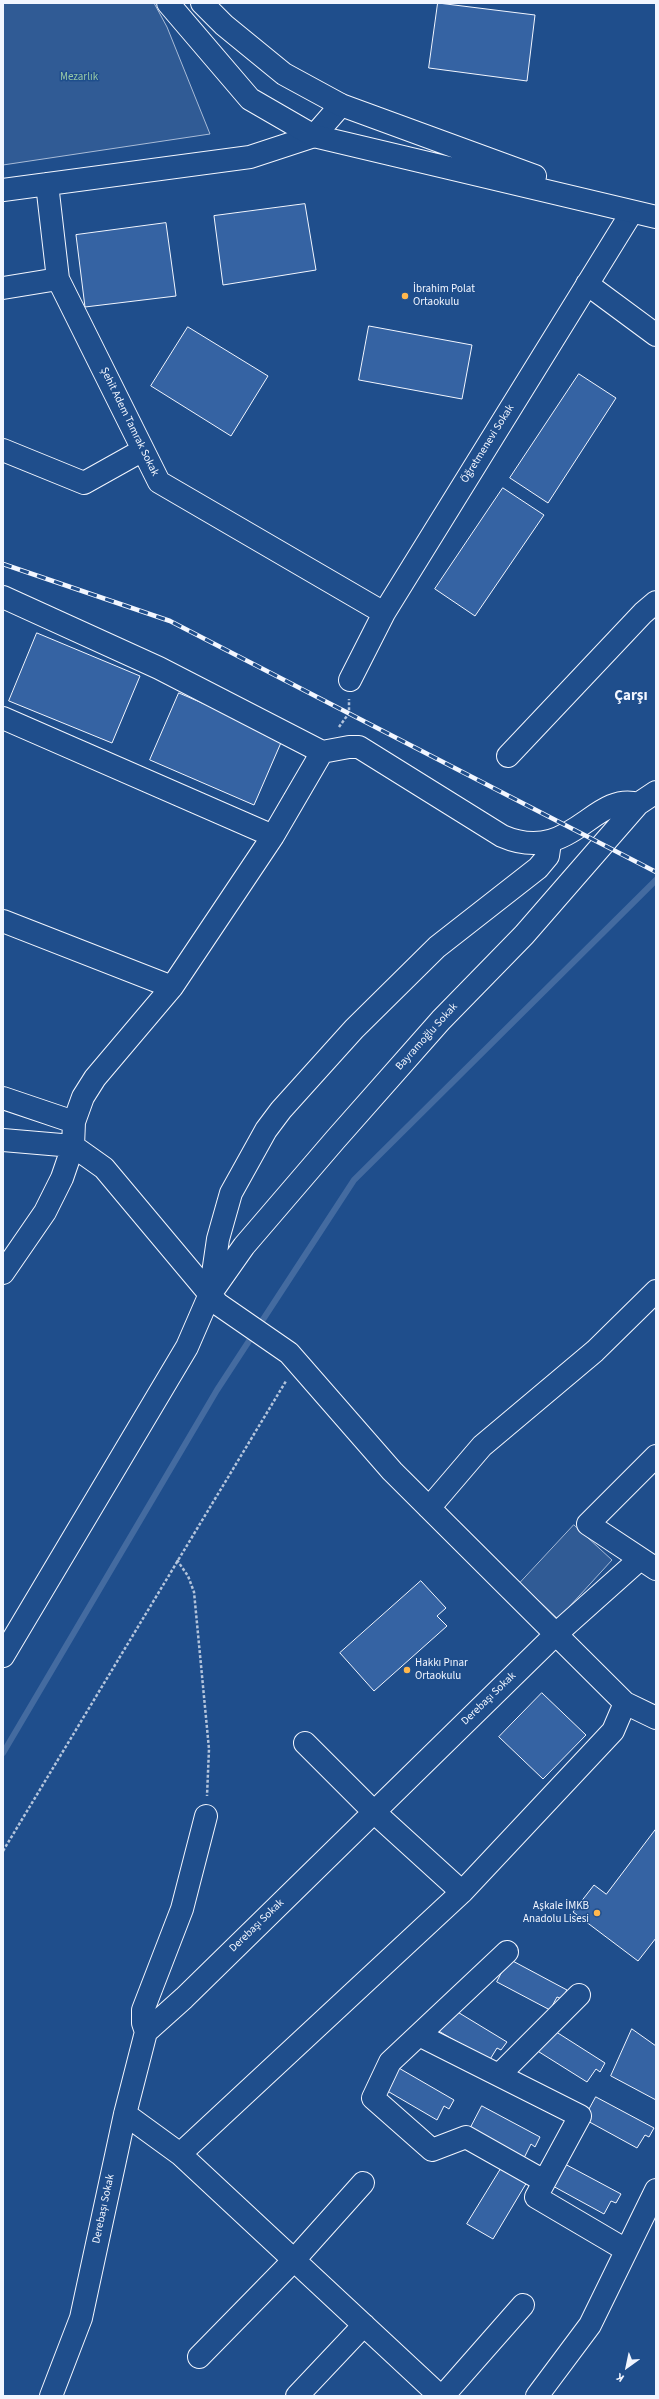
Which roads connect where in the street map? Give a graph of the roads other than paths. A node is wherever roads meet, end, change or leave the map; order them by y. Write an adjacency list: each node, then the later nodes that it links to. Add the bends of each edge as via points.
1 (168, 3): 4 (street, via 250,99)
2 (202, 3): 3 (street, via 224,25 284,74)
3 (341, 105): 4 (street); 7 (street)
4 (314, 136): 5 (street, via 250,156); 7 (street)
5 (47, 184): 6 (street); 9 (street, Şehit Adem Tamrak Sokak)
6 (3, 190)
7 (632, 212): 8 (street); 10 (street, Öğretmenevi Sokak)
8 (656, 217)
9 (58, 279): 11 (street); 14 (street, Şehit Adem Tamrak Sokak)
10 (587, 284): 12 (street); 17 (street, Öğretmenevi Sokak)
11 (4, 290)
12 (656, 335)
13 (3, 450): 14 (street, via 84,483)
14 (143, 450): 17 (street, Şehit Adem Tamrak Sokak, via 159,482)
15 (3, 597): 20 (street, via 159,668)
16 (656, 602): 21 (street, via 643,612)
17 (384, 614): 18 (street, Öğretmenevi Sokak)
18 (350, 680)
19 (3, 718): 24 (street)
20 (322, 752): 24 (street); 25 (street, via 359,747 502,836 528,844)
21 (508, 756)
22 (656, 792): 23 (street, Bayramoğlu Sokak)
23 (638, 804): 25 (street, via 625,802 613,805); 34 (street, Bayramoğlu Sokak, via 524,935 441,1020 244,1246)
24 (273, 836): 27 (street)
25 (550, 842): 34 (street, via 548,856 538,868 437,947 354,1029 281,1110 252,1151 231,1193 218,1239)
26 (3, 921): 27 (street)
27 (172, 987): 29 (street, via 95,1078 83,1097)
28 (3, 1098): 29 (street)
29 (74, 1122): 31 (street)
30 (3, 1140): 31 (street)
31 (73, 1146): 32 (street, via 62,1178 45,1212); 34 (street, via 104,1168)
32 (3, 1273)
33 (656, 1291): 36 (street, via 595,1351 482,1446)
34 (214, 1299): 36 (street, via 293,1358 392,1471); 39 (street)
35 (656, 1456): 37 (street, via 588,1524)
36 (429, 1508): 38 (street)
37 (648, 1564): 38 (street, Derebaşı Sokak)
38 (556, 1634): 40 (street); 43 (street, Derebaşı Sokak)
39 (3, 1656)
40 (625, 1703): 41 (street); 45 (street, via 614,1731)
41 (656, 1718)
42 (305, 1743): 43 (street)
43 (374, 1812): 45 (street); 48 (street, Derebaşı Sokak)
44 (206, 1816): 48 (street, via 182,1909 143,2010)
45 (462, 1892): 52 (street)
46 (507, 1952): 49 (street)
47 (578, 1995): 50 (street)
48 (146, 2032): 51 (street, Derebaşı Sokak)
49 (419, 2035): 50 (street); 53 (street, via 390,2062 373,2098 432,2150 466,2137)
50 (499, 2075): 53 (street, via 580,2116)
51 (125, 2114): 52 (street); 61 (street, Derebaşı Sokak, via 81,2318)
52 (180, 2154): 57 (street)
53 (544, 2182): 56 (street, via 536,2197)
54 (363, 2183): 57 (street)
55 (656, 2190): 56 (street)
56 (626, 2250): 64 (street, via 590,2325)
57 (294, 2260): 59 (street); 60 (street)
58 (523, 2305): 63 (street)
59 (364, 2325): 62 (street); 63 (street)
60 (199, 2357)
61 (51, 2396)
62 (297, 2396)
63 (442, 2396)
64 (537, 2396)

